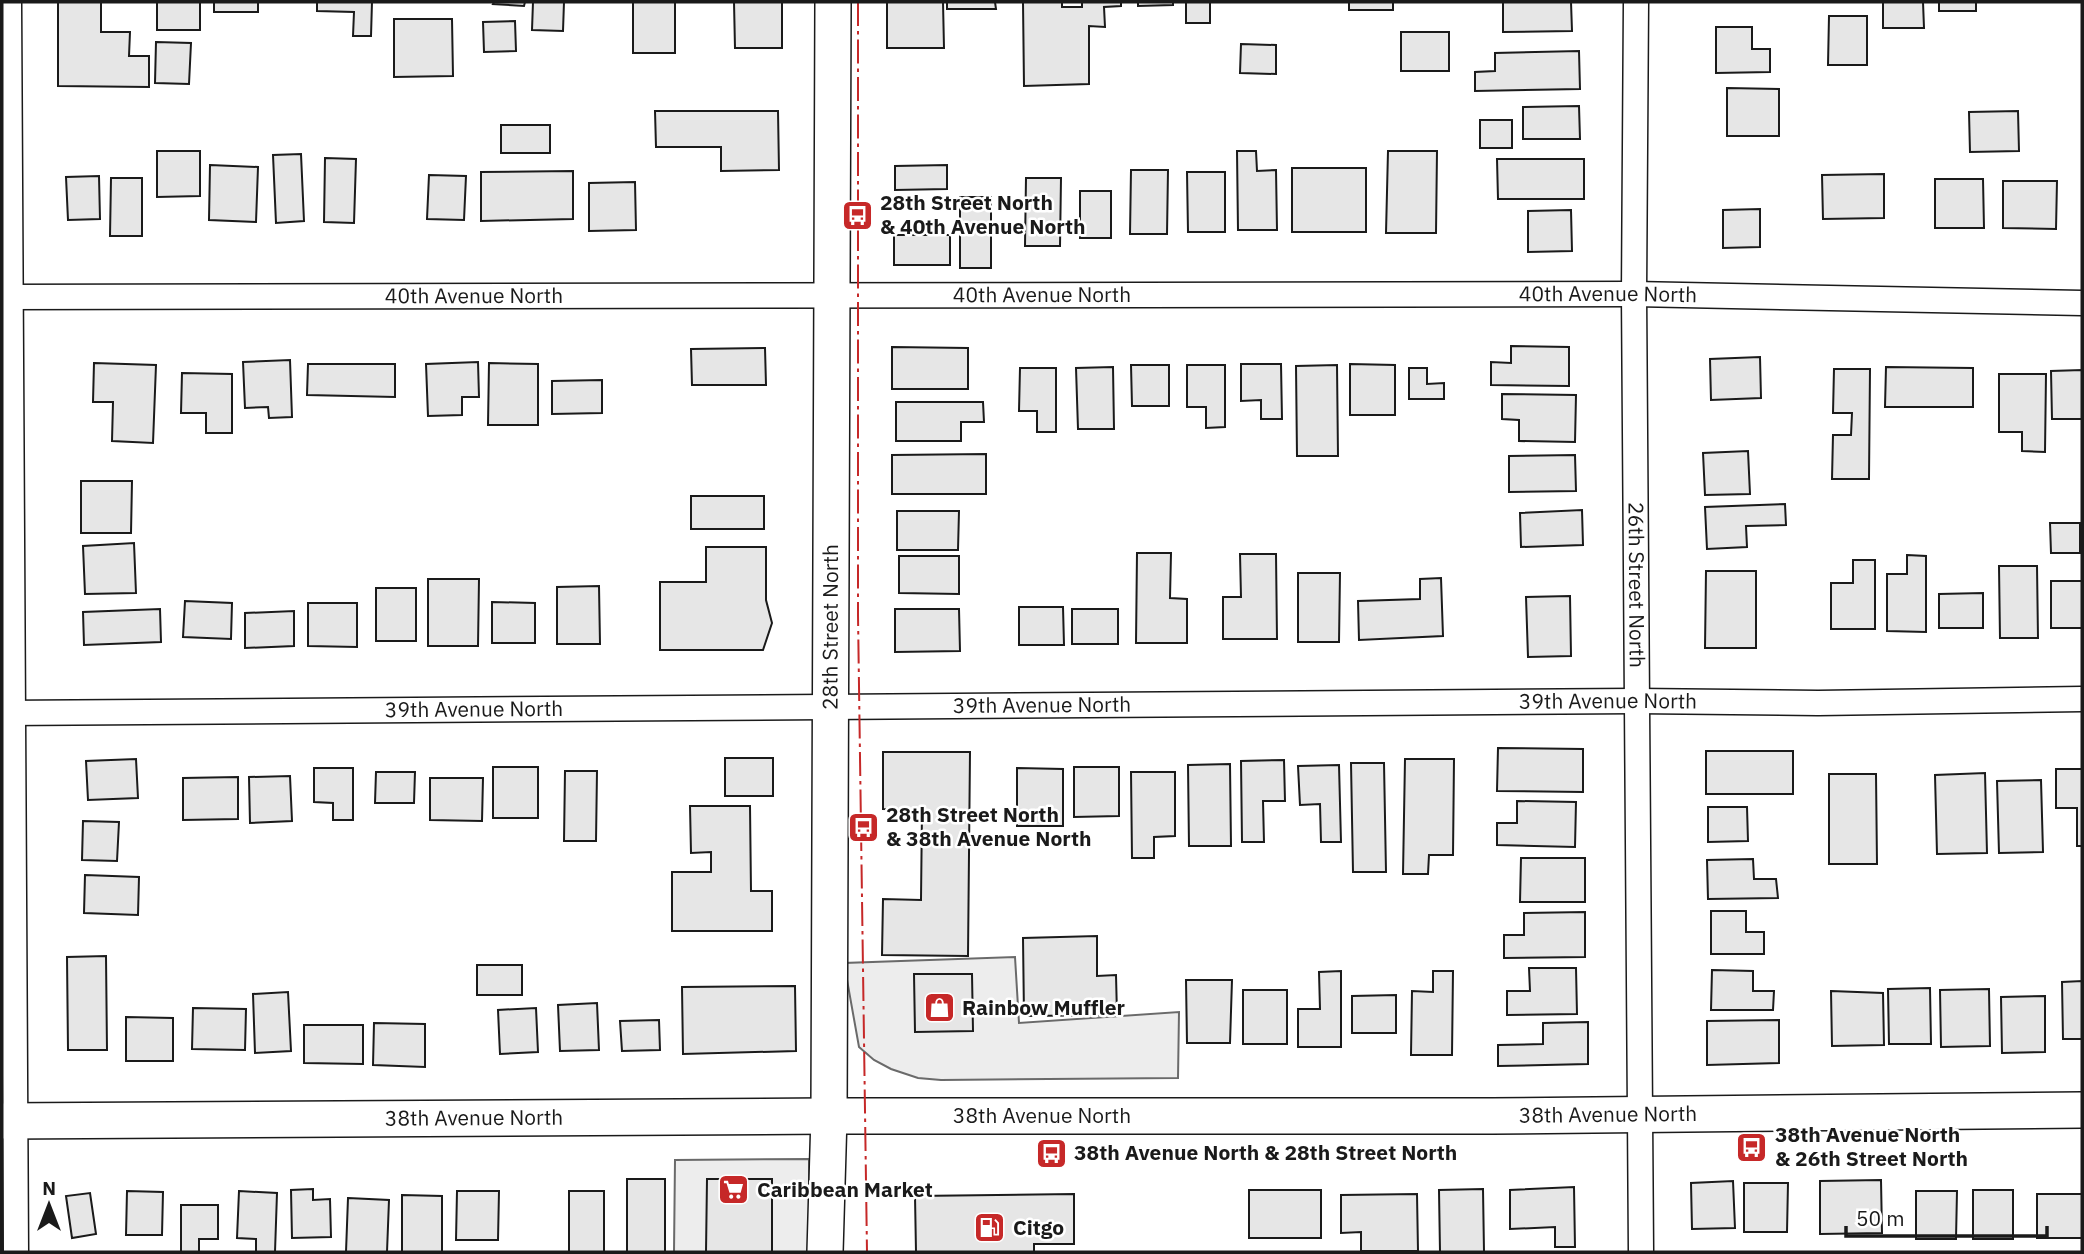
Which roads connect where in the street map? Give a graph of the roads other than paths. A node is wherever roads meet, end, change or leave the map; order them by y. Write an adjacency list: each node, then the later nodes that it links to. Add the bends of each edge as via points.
1 (9, 2): 5 (street)
2 (833, 2): 6 (main road, 28th Street North)
3 (1636, 2): 4 (street, 26th Street North)
4 (1634, 294): 6 (street, 40th Avenue North); 7 (street, 40th Avenue North); 9 (street, 26th Street North)
5 (6, 297): 6 (street, 40th Avenue North); 11 (street)
6 (832, 297): 10 (main road, 28th Street North)
7 (2082, 303)
8 (2082, 699): 9 (street, 39th Avenue North)
9 (1636, 701): 10 (street, 39th Avenue North); 13 (street, 26th Street North)
10 (830, 708): 11 (street, 39th Avenue North); 14 (main road, 28th Street North)
11 (7, 713): 15 (street)
12 (2082, 1110): 13 (main road, 38th Avenue North)
13 (1640, 1115): 14 (main road, 38th Avenue North); 18 (street, 26th Street North)
14 (829, 1116): 15 (main road, 38th Avenue North); 17 (main road, 28th Street North)
15 (8, 1121): 16 (street)
16 (16, 1252)
17 (825, 1252)
18 (1641, 1252)

